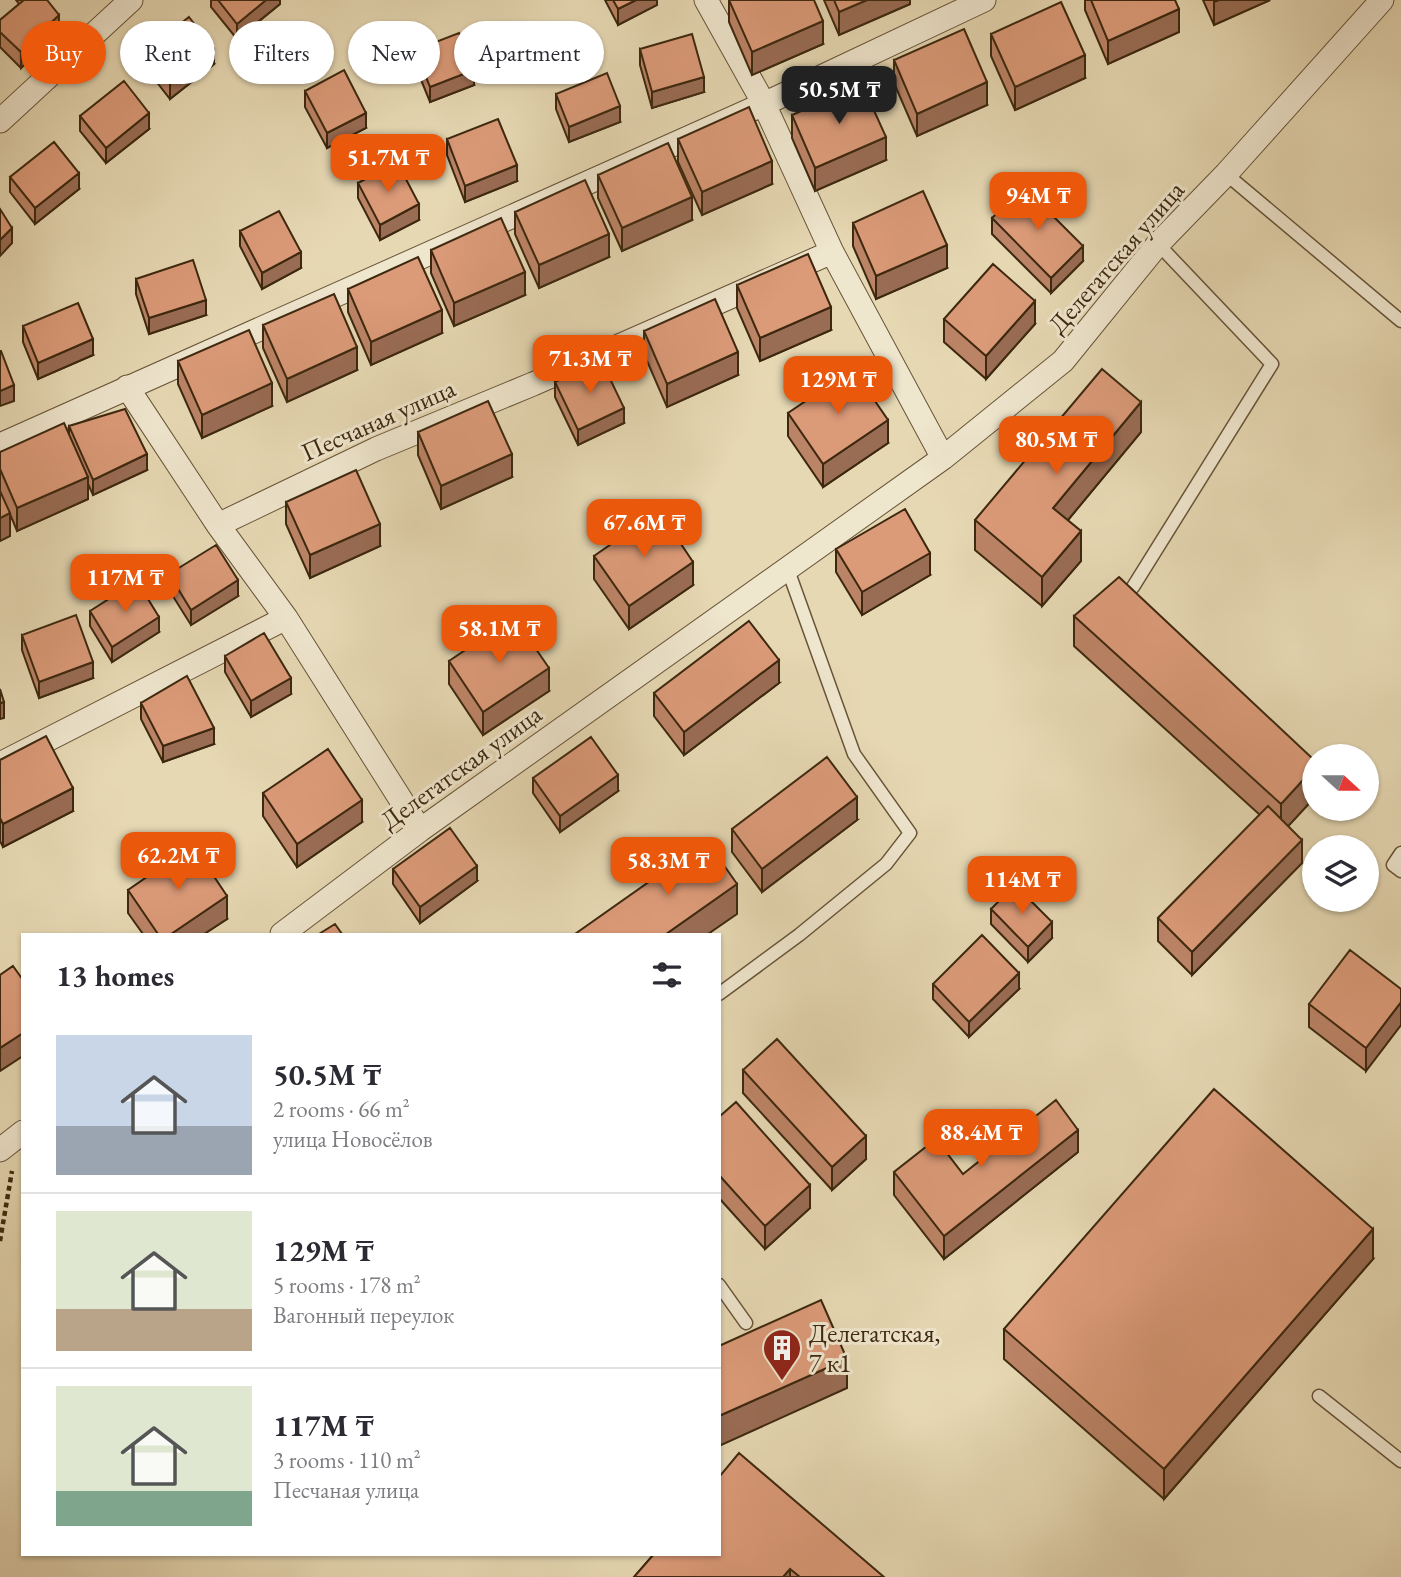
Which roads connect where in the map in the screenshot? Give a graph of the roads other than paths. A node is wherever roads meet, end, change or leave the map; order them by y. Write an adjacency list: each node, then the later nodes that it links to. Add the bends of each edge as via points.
1 (131, 0): 6 (street)
2 (706, 0): 5 (street)
3 (984, 0): 5 (street)
4 (1382, 0): 7 (street, Делегатская улица)
5 (764, 104): 9 (street); 11 (street)
6 (0, 121)
7 (1226, 174): 8 (street, Делегатская улица); 10 (lane)
8 (1158, 244): 13 (street, Делегатская улица, via 1063,360); 16 (lane, via 1272,364)
9 (832, 252): 13 (street); 14 (street, Песчаная улица, via 376,449)
10 (1401, 321)
11 (128, 387): 12 (street); 14 (street)
12 (0, 445)
13 (943, 458): 15 (street, Делегатская улица)
14 (219, 525): 17 (street)
15 (788, 570): 19 (street, Делегатская улица); 23 (lane, via 854,754 910,833 886,864)
16 (1133, 587)
17 (286, 618): 18 (street); 19 (street)
18 (0, 764)
19 (420, 830): 22 (street, Делегатская улица)
20 (1401, 853): 21 (lane, via 1393,865)
21 (1401, 871)
22 (283, 933)
23 (721, 992)
24 (721, 1288): 25 (lane)
25 (746, 1323)
26 (1319, 1396): 27 (lane)
27 (1401, 1461)

